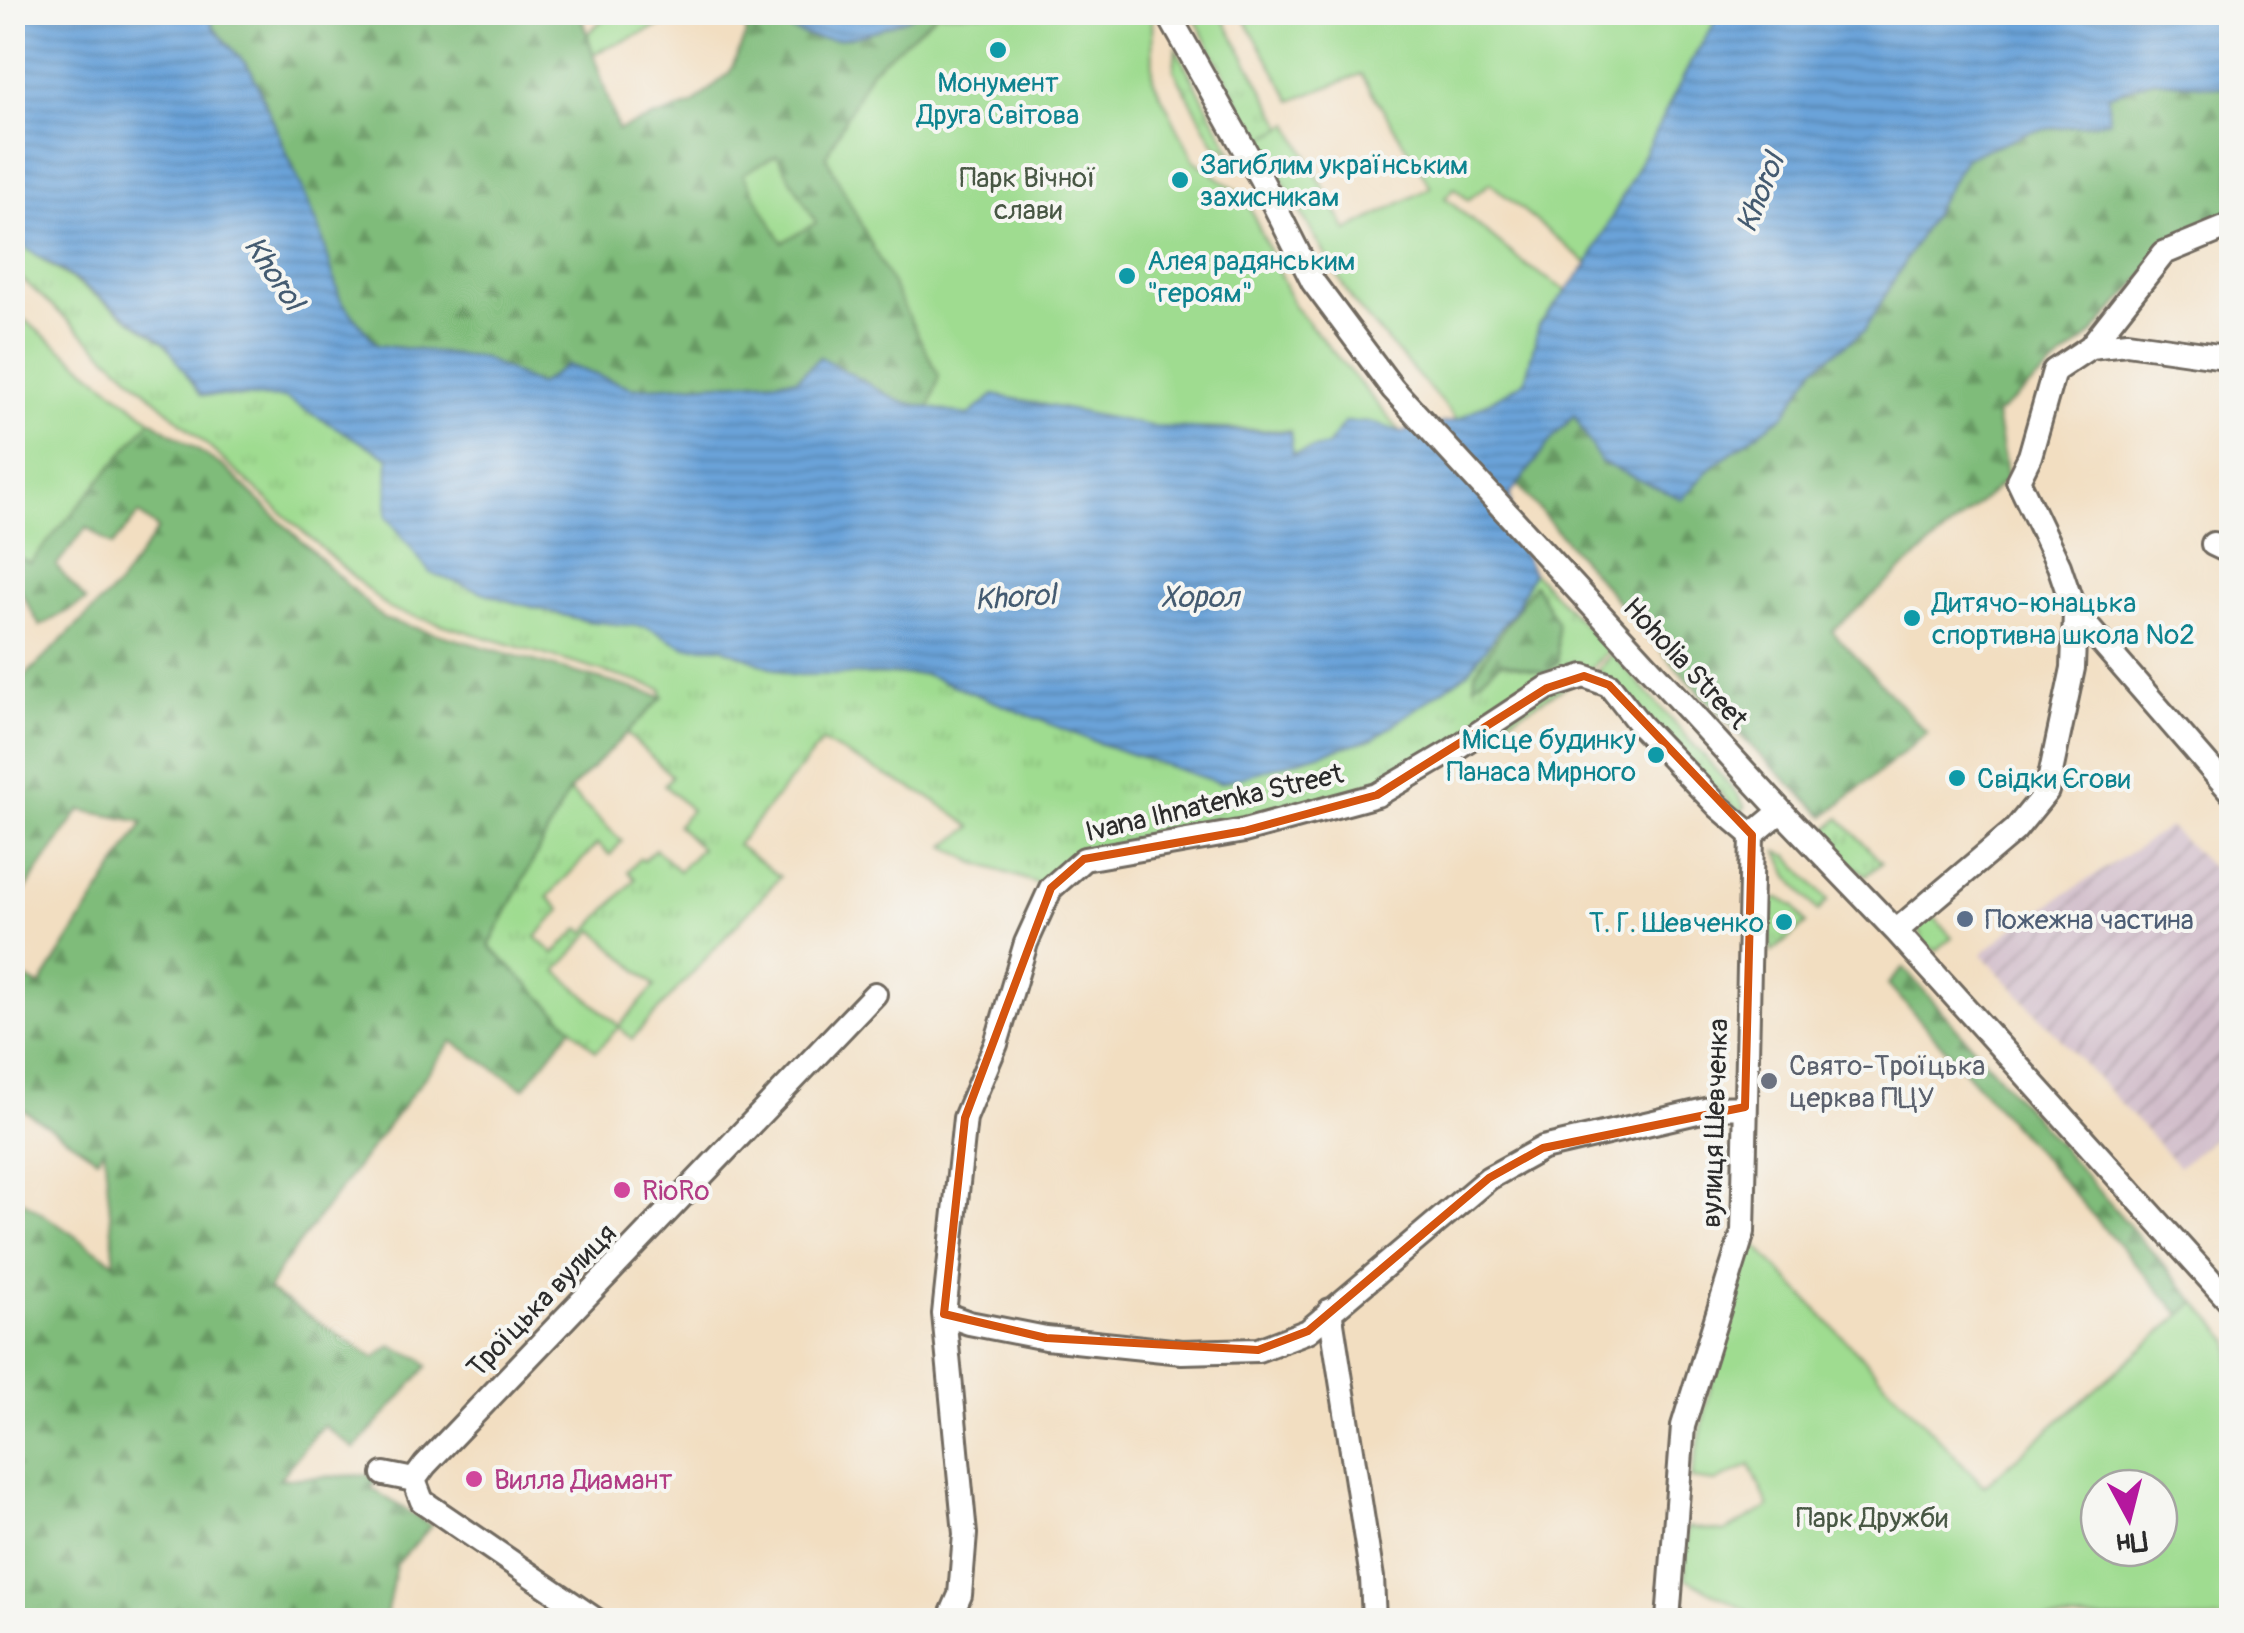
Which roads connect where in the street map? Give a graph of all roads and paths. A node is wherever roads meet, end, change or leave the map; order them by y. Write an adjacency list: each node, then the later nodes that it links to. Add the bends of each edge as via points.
1 (1167, 12): 7 (street, Hoholia Street, via 1313,282 1393,389)
2 (2232, 225): 3 (street, via 2164,253)
3 (2090, 346): 4 (street, via 2128,343); 5 (street, via 2054,371 2018,480 2059,566)
4 (2232, 358)
5 (2075, 620): 6 (street); 9 (street, via 2073,668 2047,791 2015,830)
6 (2232, 793)
7 (1781, 812): 8 (street); 9 (street, Hoholia Street)
8 (1752, 835): 11 (street, вулиця Шевченка); 14 (street, Ivana Ihnatenka Street, via 1641,726 1609,685 1584,676 1547,688 1377,795 1244,831 1084,859 1051,888 965,1118)
9 (1896, 931): 12 (street, Hoholia Street)
10 (875, 994): 16 (street, Троїцька вулиця)
11 (1745, 1107): 13 (street, via 1714,1108 1544,1148 1489,1178); 20 (street, вулиця Шевченка, via 1744,1232 1683,1426)
12 (2226, 1288)
13 (1330, 1310): 14 (street, via 1308,1331 1258,1350 1182,1352 1046,1338); 19 (street)
14 (944, 1314): 18 (street, Ivana Ihnatenka Street, via 965,1534 960,1595)
15 (384, 1474): 16 (street)
16 (414, 1480): 17 (street, via 422,1501)
17 (596, 1620)
18 (948, 1620)
19 (1374, 1620)
20 (1668, 1620)

